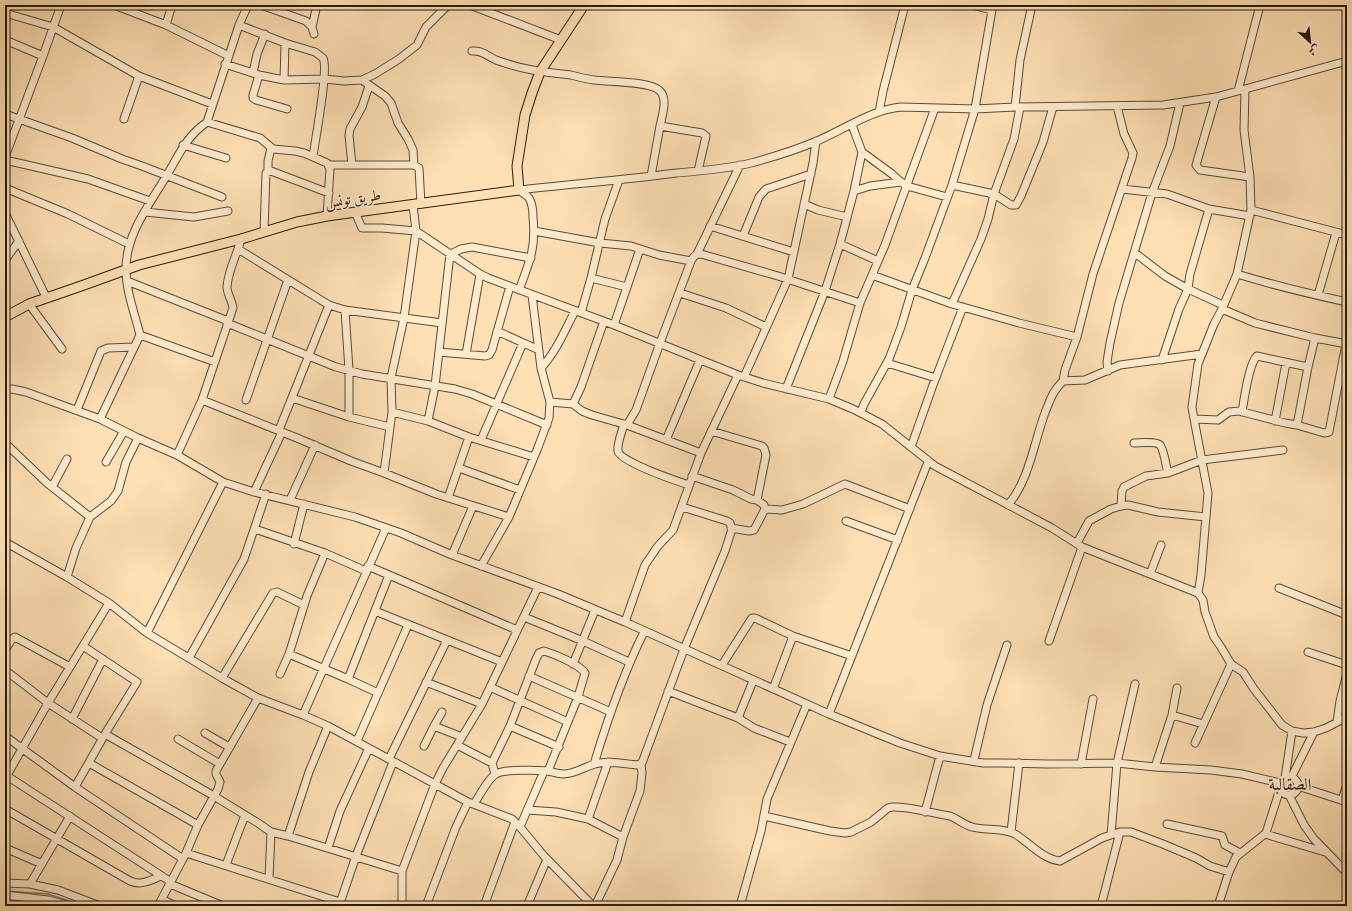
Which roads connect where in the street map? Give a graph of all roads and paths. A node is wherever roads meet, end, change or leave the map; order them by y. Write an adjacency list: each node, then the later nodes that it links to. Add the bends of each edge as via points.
1 (61, 5): 18 (street)
2 (115, 5): 16 (street)
3 (172, 5): 16 (street)
4 (248, 5): 17 (street)
5 (261, 5): 6 (street, via 306,21 313,31)
6 (317, 5)
7 (448, 5): 33 (street, via 426,27 417,45 400,59)
8 (470, 5): 21 (street)
9 (584, 5): 21 (main road)
10 (905, 5): 45 (street)
11 (972, 5): 14 (street)
12 (1032, 5): 40 (street, via 1020,60)
13 (1260, 5): 35 (street)
14 (993, 8): 44 (street)
15 (5, 13): 18 (street)
16 (166, 25): 25 (street)
17 (239, 25): 19 (street); 25 (street)
18 (53, 27): 24 (street); 30 (street)
19 (265, 34): 22 (street); 29 (street, via 257,54)
20 (5, 40): 24 (street)
21 (561, 40): 28 (main road)
22 (285, 43): 31 (street, via 315,52 323,58); 32 (street)
23 (472, 51): 28 (street, via 477,50 514,67)
24 (44, 56): 47 (street)
25 (229, 56): 27 (street)
26 (1347, 62): 35 (street)
27 (225, 64): 29 (street); 38 (street)
28 (540, 72): 51 (street, via 656,88 664,100); 76 (main road, via 525,115 517,166)
29 (256, 74): 32 (street); 43 (street, via 253,98)
30 (139, 76): 38 (street); 48 (street)
31 (324, 79): 32 (street); 33 (street); 57 (street)
32 (284, 80)
33 (362, 80): 34 (street)
34 (369, 86): 61 (street, via 362,107 350,129); 62 (street, via 391,103 398,123 413,150)
35 (1241, 91): 36 (street); 69 (street)
36 (1216, 97): 37 (street); 69 (street, via 1196,165 1200,170)
37 (1180, 103): 39 (street); 79 (street, via 1170,146)
38 (212, 104): 49 (street)
39 (1117, 106): 41 (street); 75 (street, via 1132,153)
40 (1018, 107): 41 (street); 44 (street); 80 (street, via 1014,139)
41 (1053, 107): 80 (street, via 1043,142 1017,204 1011,205)
42 (935, 108): 44 (street); 45 (street, via 901,107); 73 (street)
43 (287, 109)
44 (975, 109): 72 (street)
45 (879, 112): 50 (street)
46 (5, 114): 47 (street)
47 (19, 119): 56 (street); 67 (street)
48 (124, 119)
49 (207, 122): 53 (street); 54 (street, via 260,138)
50 (852, 125): 52 (street); 55 (street)
51 (660, 126): 64 (street, via 705,134); 68 (street)
52 (816, 141): 63 (street, via 788,152); 66 (street)
53 (183, 145): 58 (street); 67 (street)
54 (271, 148): 57 (street, via 295,151); 65 (street)
55 (862, 152): 71 (street); 77 (street)
56 (5, 157)
57 (313, 157): 60 (street)
58 (226, 158)
59 (5, 160): 83 (street, via 88,179)
60 (329, 165): 61 (street); 78 (street)
61 (352, 165): 62 (street)
62 (414, 165): 84 (street, via 419,168)
63 (740, 165): 64 (street); 94 (street)
64 (698, 171): 68 (street)
65 (268, 172): 78 (street); 97 (street)
66 (811, 174): 85 (street); 100 (street, via 766,189 759,197)
67 (167, 175): 81 (street); 83 (street)
68 (651, 176): 70 (street)
69 (1250, 177): 91 (street)
70 (619, 180): 76 (street); 103 (street, via 605,219)
71 (900, 182): 73 (street); 77 (street)
72 (952, 185): 80 (street); 82 (street)
73 (907, 186): 82 (street); 115 (street)
74 (5, 188): 104 (street, via 68,214)
75 (1122, 189): 79 (street); 152 (street, via 1093,274)
76 (519, 190): 84 (main road, طريق تونس); 96 (street, via 530,199)
77 (854, 191): 93 (street)
78 (329, 193): 92 (street)
79 (1152, 193): 86 (street, via 1167,194); 109 (street)
80 (994, 194): 138 (street, via 977,250)
81 (222, 197)
82 (947, 197): 128 (street)
83 (150, 201): 88 (street)
84 (417, 204): 89 (main road, طريق تونس); 95 (street)
85 (804, 204): 93 (street); 108 (street)
86 (1209, 208): 91 (street); 126 (street)
87 (228, 211): 88 (street, via 194,217)
88 (145, 212): 104 (street)
89 (355, 212): 92 (main road, طريق تونس); 95 (street, via 362,228)
90 (5, 213): 102 (street)
91 (1250, 213): 98 (street); 118 (street)
92 (327, 216): 97 (main road, طريق تونس)
93 (847, 217): 105 (street)
94 (710, 226): 100 (street); 111 (street)
95 (416, 231): 110 (street); 144 (street)
96 (534, 231): 103 (street); 112 (street)
97 (264, 232): 101 (main road, طريق تونس)
98 (1336, 233): 99 (street); 132 (street)
99 (1347, 235)
100 (743, 236): 108 (street)
101 (241, 239): 106 (street); 116 (main road, طريق تونس)
102 (18, 241): 113 (street); 133 (street)
103 (600, 243): 107 (street); 120 (street)
104 (129, 244): 116 (street)
105 (840, 244): 115 (street); 129 (street)
106 (238, 249): 122 (street); 145 (street, via 227,288 233,308)
107 (640, 249): 114 (street); 125 (street)
108 (794, 252): 121 (street)
109 (1135, 253): 126 (street, via 1165,276); 173 (street, via 1119,303 1107,362)
110 (451, 254): 112 (street, via 472,247); 117 (street); 147 (street)
111 (697, 254): 114 (street); 121 (street)
112 (531, 258): 127 (street)
113 (5, 260)
114 (691, 261): 130 (street)
115 (878, 261): 119 (street)
116 (126, 269): 123 (street); 133 (main road, طريق تونس)
117 (480, 274): 124 (street); 162 (street)
118 (1237, 274): 132 (street); 140 (street)
119 (872, 275): 128 (street); 135 (street)
120 (592, 278): 125 (street); 142 (street)
121 (788, 279): 129 (street); 149 (street)
122 (288, 280): 137 (street); 153 (street)
123 (127, 281): 145 (street); 151 (street)
124 (510, 286): 127 (street); 150 (street)
125 (627, 287): 148 (street)
126 (1188, 289): 140 (street); 166 (street)
127 (519, 290): 131 (street)
128 (912, 290): 138 (street); 168 (street)
129 (825, 291): 135 (street); 179 (street)
130 (680, 293): 149 (street, via 726,308); 156 (street)
131 (532, 296): 142 (street); 160 (street)
132 (1318, 296): 134 (street)
133 (46, 297): 136 (main road, طريق تونس)
134 (1347, 302)
135 (860, 303): 182 (street, via 843,361)
136 (29, 304): 143 (main road, طريق تونس); 159 (street)
137 (329, 304): 141 (street); 164 (street)
138 (952, 304): 139 (street)
139 (963, 307): 152 (street); 176 (street)
140 (1223, 307): 154 (street, via 1255,323); 163 (street)
141 (345, 310): 144 (street); 172 (street)
142 (578, 312): 146 (street); 171 (street)
143 (5, 317)
144 (404, 318): 147 (street); 175 (street)
145 (228, 322): 153 (street); 167 (street)
146 (604, 322): 148 (street); 186 (street, via 582,386)
147 (442, 323): 161 (street)
148 (614, 325): 156 (street)
149 (766, 327): 174 (street)
150 (497, 332): 155 (street); 162 (street, via 489,355)
151 (140, 335): 158 (street); 167 (street)
152 (1076, 337): 177 (street)
153 (267, 338): 164 (street); 184 (street)
154 (1315, 338): 157 (street); 170 (street)
155 (523, 343): 160 (street); 187 (street)
156 (660, 343): 165 (street); 197 (street, via 636,410)
157 (1347, 344): 199 (street, via 1329,432 1324,433)
158 (134, 347): 188 (street, via 108,348 101,351); 193 (street)
159 (62, 349)
160 (539, 350): 171 (street)
161 (439, 352): 162 (street); 178 (street)
162 (466, 354)
163 (1202, 354): 166 (street); 194 (street, via 1196,373 1192,407)
164 (308, 355): 172 (street); 181 (street)
165 (700, 360): 174 (street); 207 (street)
166 (1162, 360): 173 (street, via 1120,365)
167 (215, 362): 183 (street)
168 (887, 363): 176 (street); 190 (street)
169 (1286, 363): 170 (street); 191 (street, via 1255,358); 196 (street)
170 (1308, 367): 199 (street)
171 (541, 368): 185 (street)
172 (348, 370): 175 (street); 192 (street)
173 (1108, 371): 177 (street, via 1085,380)
174 (741, 376): 179 (street); 203 (street)
175 (392, 378): 178 (street); 189 (street)
176 (936, 378): 211 (street)
177 (1063, 381): 234 (street, via 1054,391 1021,486)
178 (435, 386): 187 (street, via 456,389); 195 (street)
179 (786, 389): 182 (street)
180 (5, 390): 188 (street, via 26,392)
181 (292, 398): 192 (street); 202 (street)
182 (828, 399): 190 (street)
183 (202, 400): 202 (street); 214 (street)
184 (246, 400)
185 (550, 402): 186 (street); 198 (street)
186 (573, 404): 197 (street, via 592,415)
187 (497, 405): 198 (street); 206 (street)
188 (77, 410): 193 (street)
189 (392, 412): 195 (street); 200 (street)
190 (861, 412): 211 (street, via 882,424)
191 (1242, 412): 194 (street, via 1229,412 1218,420); 196 (street)
192 (349, 417): 200 (street)
193 (100, 419): 201 (street)
194 (1194, 419): 217 (street)
195 (428, 421): 204 (street)
196 (1275, 421): 199 (street)
197 (626, 424): 207 (street); 225 (street, via 618,446 620,455 630,462)
198 (547, 425): 215 (street)
199 (1297, 425)
200 (390, 427): 221 (street)
201 (124, 431): 205 (street); 218 (street)
202 (281, 431): 210 (street); 228 (street)
203 (711, 431): 213 (street); 232 (street, via 764,448 766,455)
204 (469, 437): 206 (street); 220 (street)
205 (138, 438): 214 (street); 240 (street, via 126,462 118,491 111,501)
206 (481, 440): 215 (street)
207 (666, 440): 213 (street)
208 (5, 443): 226 (street)
209 (1134, 443): 222 (street, via 1160,444)
210 (315, 446): 221 (street); 231 (street)
211 (911, 447): 219 (street)
212 (1283, 450): 217 (street)
213 (701, 453): 223 (street)
214 (176, 455): 224 (street)
215 (534, 457): 227 (street)
216 (67, 459): 226 (street)
217 (1202, 460): 222 (street); 242 (street, via 1208,493)
218 (106, 462)
219 (928, 462): 234 (street); 239 (street)
220 (458, 468): 227 (street); 230 (street)
221 (384, 473): 230 (street)
222 (1168, 473): 236 (street, via 1146,476 1124,488)
223 (692, 476): 225 (street); 232 (street)
224 (224, 482): 228 (street); 272 (street)
225 (689, 485): 237 (street)
226 (52, 487): 240 (street)
227 (520, 490): 241 (street)
228 (254, 492): 229 (street)
229 (266, 494): 231 (street); 246 (street)
230 (448, 498): 235 (street)
231 (290, 500): 233 (street)
232 (757, 500): 238 (street)
233 (304, 504): 244 (street); 249 (street)
234 (1008, 505): 250 (street)
235 (473, 506): 241 (street); 253 (street)
236 (1121, 506): 242 (street); 250 (street, via 1089,521)
237 (682, 507): 245 (street, via 728,521); 268 (street, via 673,530 644,565)
238 (765, 509): 239 (street, via 782,510 803,504 845,484); 245 (street, via 754,530)
239 (910, 509): 247 (street)
240 (90, 517): 258 (street)
241 (509, 517): 254 (street)
242 (1206, 517): 261 (street)
243 (846, 521): 247 (street)
244 (386, 528): 253 (street); 255 (street)
245 (732, 528): 279 (street)
246 (255, 529): 249 (street); 284 (street, via 244,559)
247 (898, 540): 283 (street)
248 (5, 542): 258 (street)
249 (294, 544): 252 (street)
250 (1080, 545): 256 (street); 275 (street)
251 (1161, 545): 256 (street)
252 (325, 554): 255 (street); 263 (street)
253 (452, 555): 254 (street)
254 (481, 566): 259 (street)
255 (367, 568): 257 (street); 293 (street)
256 (1150, 574): 261 (street)
257 (388, 575): 265 (street); 270 (street)
258 (67, 577): 262 (street)
259 (538, 587): 264 (street); 267 (street)
260 (1279, 588): 266 (street)
261 (1198, 593): 289 (street, via 1203,600 1214,637)
262 (109, 604): 272 (street); 278 (street)
263 (304, 605): 282 (street); 298 (street, via 277,592 273,593)
264 (595, 610): 268 (street); 276 (street)
265 (375, 611): 269 (street); 299 (street)
266 (1347, 614)
267 (524, 617): 270 (street); 276 (street)
268 (625, 622): 271 (street)
269 (408, 625): 274 (street); 307 (street)
270 (517, 630): 286 (street)
271 (644, 632): 279 (street); 287 (street)
272 (147, 633): 284 (street)
273 (793, 636): 283 (street); 290 (street, via 752,618); 305 (street)
274 (447, 640): 286 (street); 301 (street)
275 (1049, 640)
276 (582, 641): 287 (street); 288 (street)
277 (1007, 645): 346 (street, via 987,705)
278 (83, 646): 285 (street); 292 (street)
279 (684, 649): 290 (street); 306 (street)
280 (5, 650): 292 (street, via 15,637)
281 (1308, 652): 291 (street)
282 (289, 654): 293 (street); 296 (street)
283 (852, 656): 317 (street)
284 (189, 658): 298 (street)
285 (103, 659): 321 (street); 333 (street, via 137,682)
286 (502, 662): 303 (street)
287 (629, 662): 316 (street)
288 (573, 664): 297 (street, via 544,651 539,653); 308 (street, via 585,673)
289 (1231, 664): 325 (street); 329 (street, via 1243,672 1282,725)
290 (722, 665): 300 (street)
291 (1347, 666)
292 (70, 667): 312 (street)
293 (324, 668): 299 (street); 318 (street)
294 (5, 670): 312 (street)
295 (1347, 673): 324 (street)
296 (280, 674)
297 (529, 676): 308 (street); 311 (street)
298 (222, 678): 309 (street)
299 (348, 679): 307 (street)
300 (753, 681): 305 (street); 322 (street)
301 (426, 682): 313 (street); 347 (street)
302 (1135, 684): 352 (street)
303 (490, 687): 311 (street); 313 (street)
304 (1177, 688): 319 (street)
305 (773, 689): 314 (street)
306 (668, 691): 322 (street); 355 (street)
307 (378, 693): 336 (street)
308 (578, 697): 316 (street); 323 (street)
309 (258, 698): 318 (street); 341 (street)
310 (1093, 699): 356 (street)
311 (520, 701): 323 (street); 328 (street)
312 (48, 703): 321 (street); 343 (street)
313 (482, 704): 334 (street)
314 (807, 704): 317 (street); 337 (street)
315 (442, 712): 327 (street)
316 (611, 712): 354 (street)
317 (829, 714): 345 (street)
318 (303, 715): 326 (street)
319 (1172, 715): 325 (street); 357 (street)
320 (1347, 716): 324 (street)
321 (72, 718): 333 (street)
322 (738, 718): 337 (street, via 754,728)
323 (568, 722): 342 (street)
324 (1337, 722): 330 (street)
325 (1203, 724): 338 (street)
326 (328, 726): 336 (street); 385 (street, via 309,772)
327 (434, 726): 334 (street); 340 (street)
328 (510, 726): 342 (street); 350 (street)
329 (1292, 731): 330 (street); 361 (street)
330 (1314, 732): 361 (street)
331 (205, 733): 341 (street)
332 (5, 736): 343 (street)
333 (104, 736): 349 (street); 367 (street)
334 (462, 737): 339 (street)
335 (178, 739): 353 (street)
336 (357, 741): 344 (street)
337 (790, 742): 375 (street, via 767,799)
338 (1195, 743)
339 (457, 745): 350 (street); 362 (street)
340 (424, 746)
341 (230, 747): 353 (street)
342 (559, 747): 358 (street)
343 (22, 748): 359 (street); 364 (street)
344 (369, 748): 347 (street); 389 (street, via 340,811)
345 (940, 756): 346 (street); 372 (street)
346 (974, 760): 351 (street, via 984,763)
347 (391, 761): 362 (street); 393 (street)
348 (608, 762): 354 (street); 355 (street); 376 (street)
349 (89, 763): 364 (street); 378 (street)
350 (492, 763): 360 (street)
351 (1019, 763): 356 (street); 381 (street)
352 (1117, 763): 356 (street); 357 (street); 384 (street)
353 (220, 764): 367 (street, via 216,773 220,786)
354 (594, 764): 358 (street, via 570,773)
355 (641, 764): 386 (street, via 640,791)
356 (1081, 764)
357 (1155, 767): 361 (street, via 1211,770)
358 (546, 771): 360 (street, via 509,771); 371 (street)
359 (7, 773): 374 (street)
360 (495, 774): 369 (street)
361 (1284, 782): 365 (street, via 1296,781); 366 (street, via 1283,794); 383 (street)
362 (435, 784): 369 (street); 397 (street)
363 (1347, 784): 368 (street)
364 (75, 786): 392 (street)
365 (1298, 786): 366 (street, via 1296,791); 368 (street)
366 (1289, 795): 390 (street, via 1304,826)
367 (214, 796): 373 (street); 378 (street)
368 (1344, 801)
369 (471, 803): 379 (street, via 498,813); 415 (street, via 456,827)
370 (5, 809): 387 (street)
371 (527, 810): 376 (street, via 556,812); 379 (street)
372 (925, 812): 375 (street, via 891,806 871,822 845,833); 381 (street, via 955,818 970,826)
373 (245, 815): 380 (street); 396 (street)
374 (70, 816): 387 (street); 400 (street)
375 (764, 816): 419 (street)
376 (588, 819): 386 (street)
377 (1167, 824): 391 (street, via 1222,836 1225,845)
378 (198, 825): 392 (street)
379 (517, 825): 394 (street); 416 (street)
380 (271, 832): 385 (street); 401 (street)
381 (1011, 832): 384 (street, via 1045,856 1060,861)
382 (1120, 832): 384 (street); 398 (street, via 1136,833); 420 (street)
383 (1266, 834): 390 (street); 391 (street)
384 (1111, 835)
385 (288, 836): 389 (street)
386 (623, 837): 418 (street, via 615,865)
387 (56, 839): 395 (street); 400 (street, via 136,884)
388 (5, 848): 395 (street)
389 (328, 848): 393 (street)
390 (1327, 852): 399 (street)
391 (1240, 853): 398 (street)
392 (184, 856): 396 (street); 403 (street)
393 (356, 856): 397 (street); 408 (street)
394 (547, 859): 417 (street); 418 (street)
395 (42, 864): 404 (street)
396 (226, 865): 401 (street)
397 (402, 870): 414 (street)
398 (1229, 872): 421 (street)
399 (1347, 873)
400 (162, 876): 403 (street)
401 (269, 879): 408 (street)
402 (5, 883): 404 (street)
403 (171, 883): 406 (street); 413 (street)
404 (30, 884): 410 (street, via 58,890)
405 (5, 895): 407 (street)
406 (162, 899): 411 (street); 412 (street)
407 (47, 903): 409 (street)
408 (340, 904)
409 (71, 906)
410 (100, 906)
411 (158, 906)
412 (175, 906)
413 (223, 906)
414 (402, 906)
415 (426, 906)
416 (484, 906)
417 (527, 906)
418 (594, 906)
419 (740, 906)
420 (1101, 906)
421 (1218, 906)

